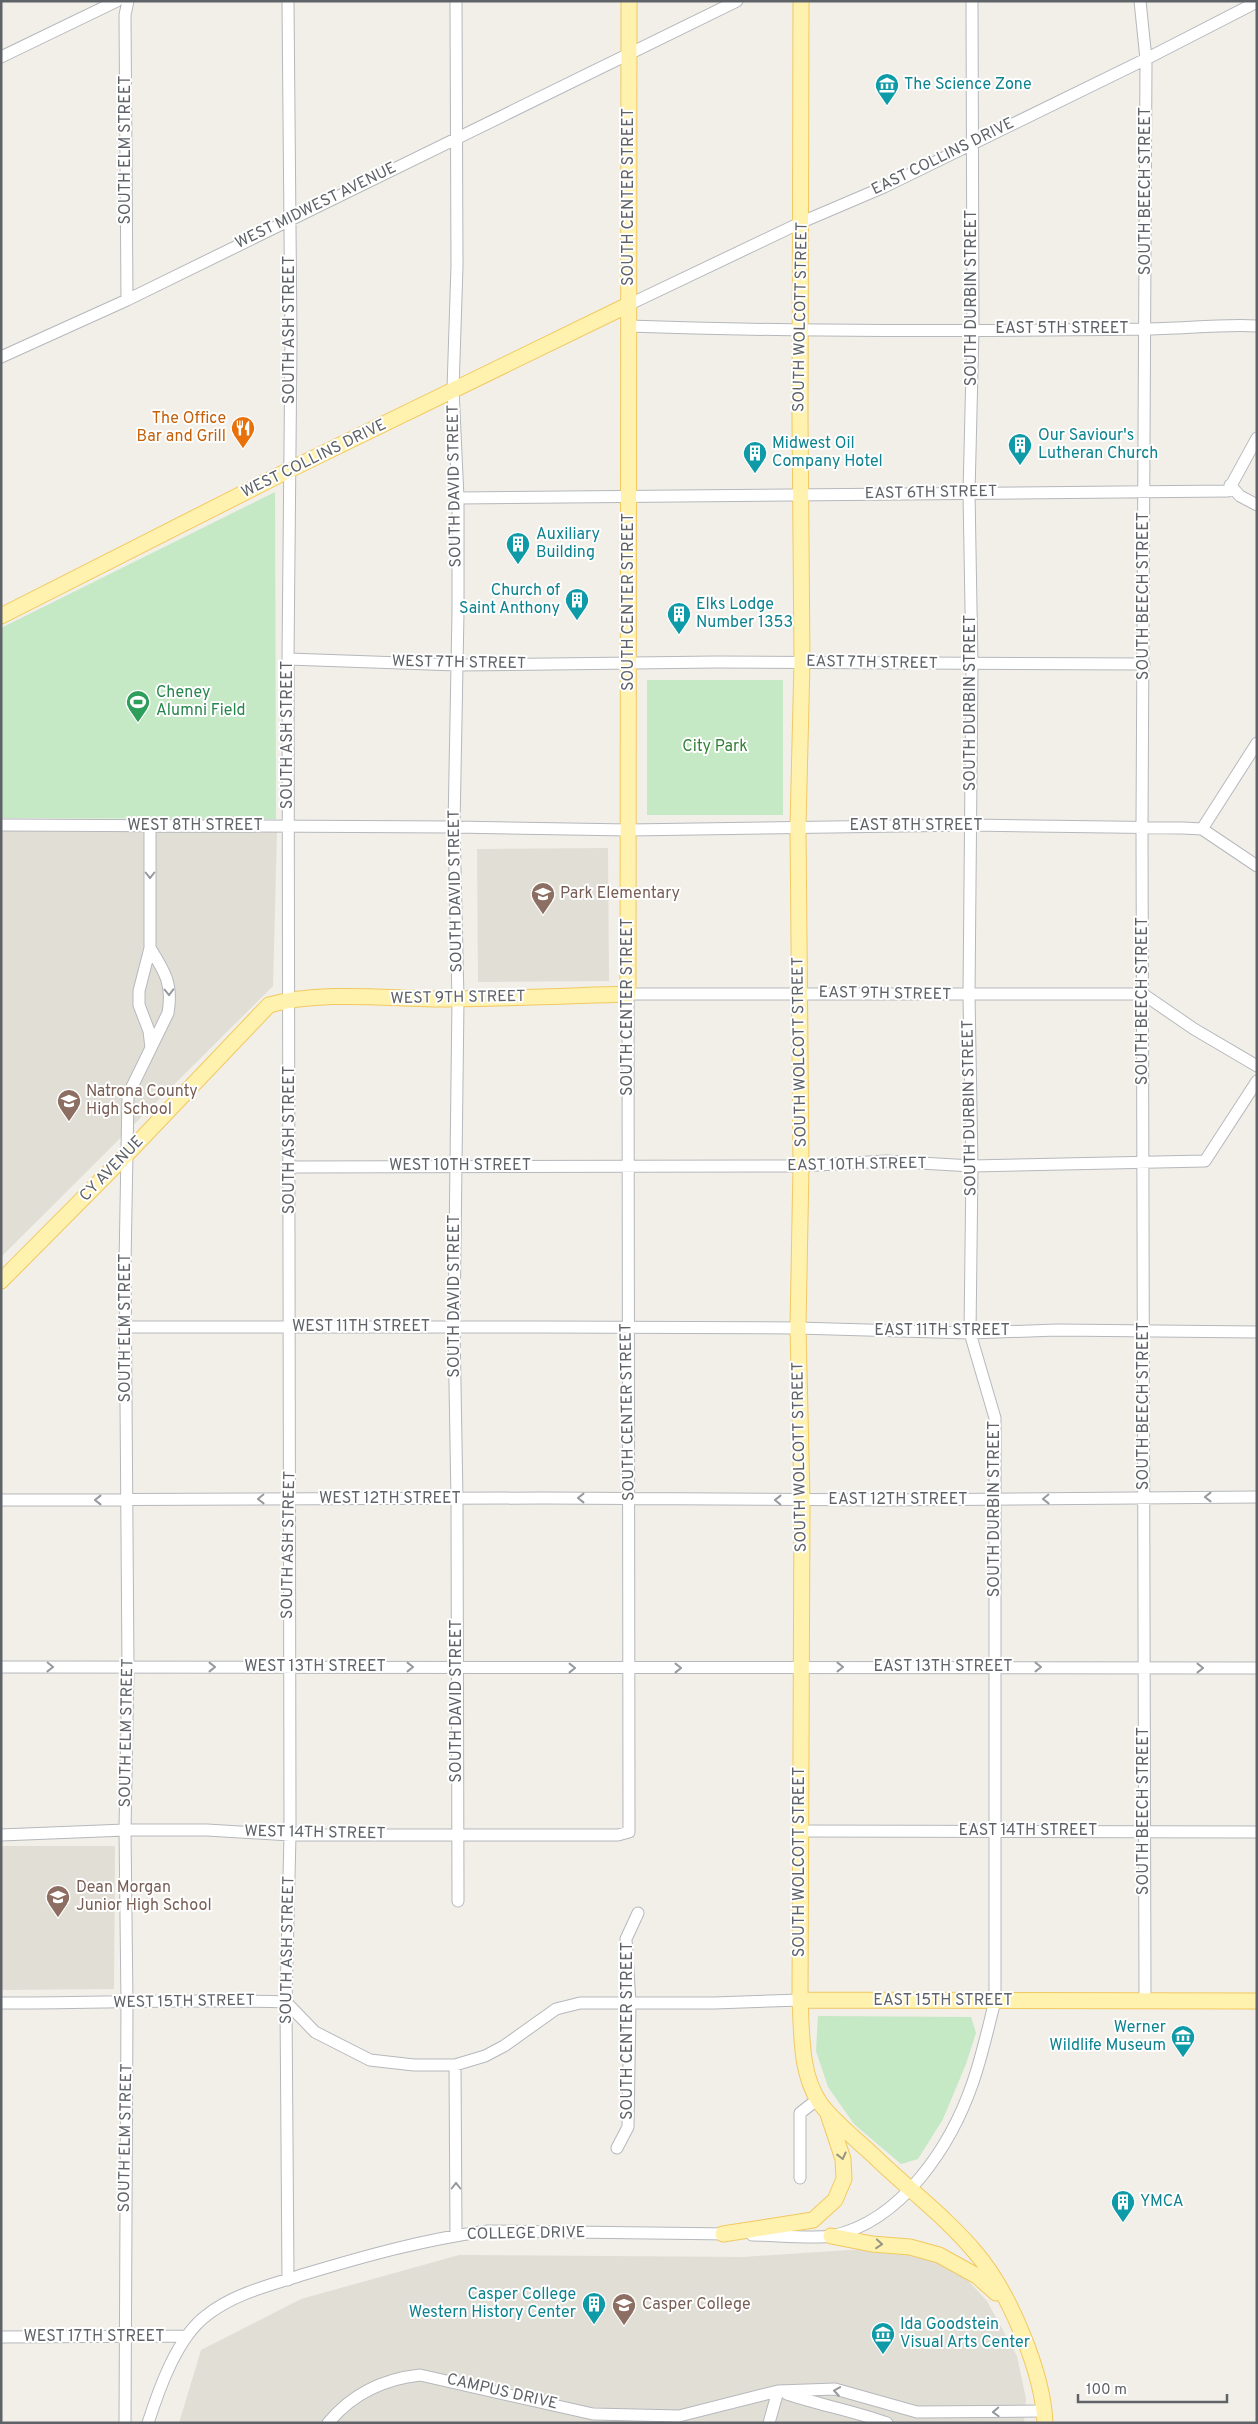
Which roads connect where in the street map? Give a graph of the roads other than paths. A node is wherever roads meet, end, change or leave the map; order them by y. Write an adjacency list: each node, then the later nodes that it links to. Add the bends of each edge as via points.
1 (117, 1): 12 (street)
2 (128, 1): 18 (street, SOUTH ELM STREET, via 125,15)
3 (288, 1): 16 (street, SOUTH ASH STREET)
4 (456, 1): 14 (street, SOUTH DAVID STREET)
5 (629, 1): 11 (main road, SOUTH CENTER STREET)
6 (737, 1): 11 (street, WEST MIDWEST AVENUE)
7 (801, 1): 17 (main road, SOUTH WOLCOTT STREET)
8 (972, 1): 15 (street, SOUTH DURBIN STREET)
9 (1140, 1): 13 (street, SOUTH BEECH STREET)
10 (1256, 3): 13 (street, EAST COLLINS DRIVE)
11 (629, 53): 14 (street, WEST MIDWEST AVENUE); 19 (main road, SOUTH CENTER STREET)
12 (1, 57)
13 (1146, 59): 15 (street, EAST COLLINS DRIVE); 24 (street, SOUTH BEECH STREET)
14 (457, 138): 16 (street, WEST MIDWEST AVENUE); 26 (street, SOUTH DAVID STREET)
15 (972, 142): 17 (street, EAST COLLINS DRIVE, via 884,187); 23 (street, SOUTH DURBIN STREET)
16 (290, 218): 18 (street, WEST MIDWEST AVENUE); 28 (street, SOUTH ASH STREET)
17 (802, 222): 19 (street, EAST COLLINS DRIVE); 22 (main road, SOUTH WOLCOTT STREET)
18 (127, 300): 25 (street, WEST MIDWEST AVENUE)
19 (628, 305): 20 (main road, SOUTH CENTER STREET); 26 (main road, WEST COLLINS DRIVE)
20 (628, 326): 22 (street, EAST 5TH STREET); 33 (main road, SOUTH CENTER STREET)
21 (1257, 326): 24 (street, EAST 5TH STREET, via 1226,324)
22 (800, 330): 23 (street, EAST 5TH STREET); 32 (main road, SOUTH WOLCOTT STREET)
23 (972, 330): 24 (street, EAST 5TH STREET); 31 (street, SOUTH DURBIN STREET)
24 (1145, 330): 30 (street, SOUTH BEECH STREET)
25 (1, 357)
26 (453, 390): 28 (main road, WEST COLLINS DRIVE); 34 (street, SOUTH DAVID STREET)
27 (1257, 438): 29 (street)
28 (289, 470): 36 (main road, WEST COLLINS DRIVE); 37 (street, SOUTH ASH STREET)
29 (1230, 485): 30 (street, EAST 6TH STREET, via 1228,491); 35 (street, via 1240,496)
30 (1144, 492): 31 (street, EAST 6TH STREET); 41 (street, SOUTH BEECH STREET)
31 (969, 493): 32 (street, EAST 6TH STREET); 40 (street, SOUTH DURBIN STREET)
32 (801, 496): 33 (street, EAST 6TH STREET); 38 (main road, SOUTH WOLCOTT STREET)
33 (628, 497): 34 (street, EAST 6TH STREET); 39 (main road, SOUTH CENTER STREET)
34 (458, 498): 42 (street, SOUTH DAVID STREET)
35 (1257, 505)
36 (1, 616)
37 (288, 659): 42 (street, WEST 7TH STREET); 48 (street, SOUTH ASH STREET)
38 (802, 662): 39 (street, EAST 7TH STREET); 40 (street, EAST 7TH STREET); 47 (main road, SOUTH WOLCOTT STREET)
39 (629, 663): 42 (street, WEST 7TH STREET); 52 (main road, SOUTH CENTER STREET)
40 (972, 664): 41 (street, EAST 7TH STREET); 45 (street, SOUTH DURBIN STREET)
41 (1144, 664): 50 (street, SOUTH BEECH STREET)
42 (457, 665): 49 (street, SOUTH DAVID STREET)
43 (1257, 743): 51 (street)
44 (1, 825): 46 (street, WEST 8TH STREET)
45 (971, 825): 47 (street, EAST 8TH STREET); 50 (street, EAST 8TH STREET); 58 (street, SOUTH DURBIN STREET)
46 (150, 826): 48 (street, WEST 8TH STREET); 54 (street, one-way to 54)
47 (798, 826): 52 (street, EAST 8TH STREET); 55 (main road, SOUTH WOLCOTT STREET)
48 (289, 827): 49 (street, WEST 8TH STREET); 60 (street, SOUTH ASH STREET)
49 (454, 827): 52 (street, WEST 8TH STREET); 59 (street, SOUTH DAVID STREET)
50 (1142, 827): 51 (street, EAST 8TH STREET); 57 (street, SOUTH BEECH STREET)
51 (1202, 829): 53 (street)
52 (629, 830): 56 (main road, SOUTH CENTER STREET)
53 (1257, 866)
54 (150, 948): 61 (street, via 139,991 139,1005 149,1031); 61 (street, SOUTH ELM STREET, one-way to 61, via 167,975 170,1004)
55 (800, 993): 56 (street, EAST 9TH STREET); 58 (street, EAST 9TH STREET); 68 (main road, SOUTH WOLCOTT STREET)
56 (628, 994): 59 (main road, WEST 9TH STREET); 67 (street, SOUTH CENTER STREET)
57 (1143, 994): 58 (street, EAST 9TH STREET); 62 (street); 65 (street, SOUTH BEECH STREET)
58 (969, 995): 69 (street, SOUTH DURBIN STREET)
59 (458, 999): 60 (main road, WEST 9TH STREET); 66 (street, SOUTH DAVID STREET)
60 (289, 1000): 64 (main road, CY AVENUE, via 269,1005); 70 (street, SOUTH ASH STREET)
61 (151, 1049): 64 (street, SOUTH ELM STREET, via 128,1095)
62 (1257, 1066)
63 (1257, 1081): 65 (street, EAST 10TH STREET, via 1205,1160)
64 (127, 1154): 71 (main road, CY AVENUE); 72 (street, SOUTH ELM STREET)
65 (1144, 1160): 69 (street, EAST 10TH STREET); 77 (street, SOUTH BEECH STREET)
66 (457, 1166): 67 (street, WEST 10TH STREET); 70 (street, WEST 10TH STREET); 74 (street, SOUTH DAVID STREET)
67 (629, 1166): 68 (street, EAST 10TH STREET); 75 (street, SOUTH CENTER STREET)
68 (802, 1166): 69 (street, EAST 10TH STREET, via 886,1161); 76 (main road, SOUTH WOLCOTT STREET)
69 (972, 1166): 79 (street, SOUTH DURBIN STREET)
70 (290, 1167): 73 (street, SOUTH ASH STREET)
71 (1, 1281)
72 (125, 1327): 73 (street, WEST 11TH STREET); 85 (street, SOUTH ELM STREET)
73 (290, 1327): 74 (street, WEST 11TH STREET); 82 (street, SOUTH ASH STREET)
74 (454, 1327): 75 (street, WEST 11TH STREET); 86 (street, SOUTH DAVID STREET)
75 (626, 1328): 76 (street, EAST 11TH STREET); 83 (street, SOUTH CENTER STREET)
76 (798, 1328): 79 (street, EAST 11TH STREET); 87 (main road, SOUTH WOLCOTT STREET)
77 (1144, 1330): 78 (street, EAST 11TH STREET); 79 (street, EAST 11TH STREET); 80 (street, SOUTH BEECH STREET)
78 (1257, 1332)
79 (970, 1333): 88 (street, SOUTH DURBIN STREET, via 996,1418)
80 (1144, 1497): 81 (street, EAST 12TH STREET, one-way to 80); 88 (street, EAST 12TH STREET, one-way to 88); 96 (street, SOUTH BEECH STREET)
81 (1257, 1497)
82 (290, 1499): 85 (street, WEST 12TH STREET, one-way to 85); 86 (street, WEST 12TH STREET); 94 (street, SOUTH ASH STREET)
83 (630, 1499): 86 (street, WEST 12TH STREET, one-way to 86); 87 (street, EAST 12TH STREET, one-way to 83); 95 (street, SOUTH CENTER STREET)
84 (1, 1500): 85 (street, WEST 12TH STREET, one-way to 84)
85 (127, 1500): 93 (street, SOUTH ELM STREET)
86 (457, 1500): 90 (street, SOUTH DAVID STREET)
87 (802, 1500): 88 (street, EAST 12TH STREET); 91 (main road, SOUTH WOLCOTT STREET)
88 (996, 1500): 92 (street, SOUTH DURBIN STREET)
89 (1, 1667): 93 (street, WEST 13TH STREET, one-way to 93)
90 (457, 1667): 94 (street, WEST 13TH STREET, one-way to 90); 95 (street, WEST 13TH STREET, one-way to 95); 106 (street, SOUTH DAVID STREET)
91 (802, 1667): 92 (street, EAST 13TH STREET, one-way to 92); 95 (street, EAST 13TH STREET, one-way to 91); 99 (main road, SOUTH WOLCOTT STREET)
92 (995, 1667): 96 (street, EAST 13TH STREET, one-way to 96); 100 (street, SOUTH DURBIN STREET)
93 (128, 1668): 94 (street, WEST 13TH STREET, one-way to 94); 98 (street, SOUTH ELM STREET)
94 (288, 1668): 105 (street, SOUTH ASH STREET)
95 (629, 1668): 101 (street, SOUTH CENTER STREET)
96 (1144, 1668): 97 (street, EAST 13TH STREET, one-way to 97); 102 (street, SOUTH BEECH STREET)
97 (1257, 1668)
98 (125, 1830): 104 (street, WEST 14TH STREET); 105 (street, WEST 14TH STREET); 115 (street, SOUTH ELM STREET)
99 (799, 1831): 100 (street, EAST 14TH STREET); 109 (main road, SOUTH WOLCOTT STREET)
100 (996, 1831): 102 (street, EAST 14TH STREET); 110 (street, SOUTH DURBIN STREET)
101 (628, 1832): 106 (street, WEST 14TH STREET, via 618,1835)
102 (1144, 1832): 103 (street, EAST 14TH STREET); 111 (street, SOUTH BEECH STREET)
103 (1257, 1832)
104 (1, 1835)
105 (290, 1835): 106 (street, WEST 14TH STREET); 113 (street, SOUTH ASH STREET)
106 (458, 1835): 107 (street, SOUTH DAVID STREET)
107 (458, 1901)
108 (638, 1914): 116 (street, SOUTH CENTER STREET, via 626,1938)
109 (800, 2000): 110 (main road, EAST 15TH STREET); 116 (street, EAST 15TH STREET); 118 (main road, SOUTH WOLCOTT STREET, via 803,2057)
110 (995, 2001): 111 (main road, EAST 15TH STREET); 121 (street, SOUTH DURBIN STREET, via 972,2083 949,2138)
111 (1145, 2001): 112 (main road, EAST 15TH STREET)
112 (1257, 2001)
113 (286, 2002): 115 (street, WEST 15TH STREET); 117 (street, via 315,2032 370,2060 414,2066); 125 (street, SOUTH ASH STREET)
114 (1, 2003): 115 (street, WEST 15TH STREET)
115 (128, 2003): 129 (street, SOUTH ELM STREET)
116 (630, 2003): 117 (street, via 580,2003 556,2009 504,2046); 119 (street, SOUTH CENTER STREET, via 628,2127)
117 (455, 2066): 123 (street, one-way to 117)
118 (822, 2105): 120 (street, via 800,2113); 121 (main road, SOUTH WOLCOTT STREET); 122 (main road, one-way to 122, via 843,2159 844,2179 835,2200 813,2220)
119 (617, 2148)
120 (800, 2178)
121 (910, 2190): 124 (street, COLLEGE DRIVE, via 886,2213); 126 (main road, SOUTH WOLCOTT STREET, via 977,2254)
122 (723, 2234): 123 (street, COLLEGE DRIVE, via 488,2231); 124 (street, COLLEGE DRIVE)
123 (456, 2235): 125 (street, COLLEGE DRIVE, via 380,2252)
124 (831, 2236): 126 (main road, one-way to 126, via 910,2247 939,2255 976,2276)
125 (288, 2280): 127 (street, COLLEGE DRIVE, via 245,2293 206,2315)
126 (1007, 2302): 131 (main road, SOUTH WOLCOTT STREET, via 1033,2359)
127 (186, 2336): 129 (street, WEST 17TH STREET); 133 (street, COLLEGE DRIVE, via 158,2390)
128 (1, 2337): 129 (street, WEST 17TH STREET)
129 (124, 2337): 132 (street, SOUTH ELM STREET)
130 (778, 2391): 131 (street, CAMPUS DRIVE, one-way to 130, via 917,2412 835,2389); 134 (street, CAMPUS DRIVE, via 679,2416 593,2414 420,2375 392,2379 366,2390); 135 (street); 136 (street)
131 (1045, 2417)
132 (125, 2423)
133 (148, 2423)
134 (328, 2423)
135 (769, 2423)
136 (887, 2423)

